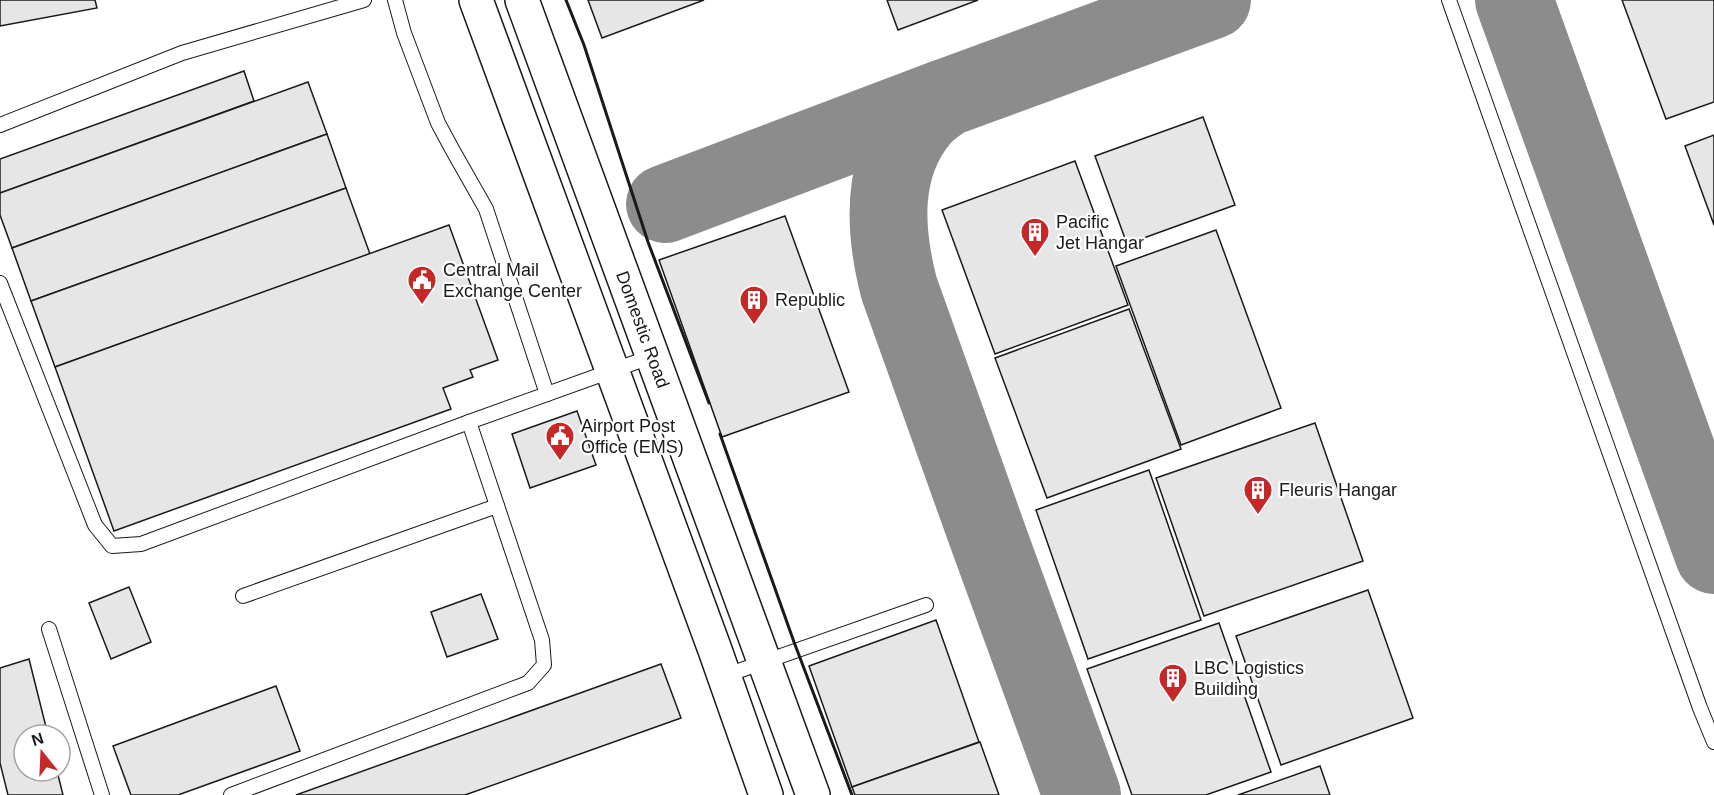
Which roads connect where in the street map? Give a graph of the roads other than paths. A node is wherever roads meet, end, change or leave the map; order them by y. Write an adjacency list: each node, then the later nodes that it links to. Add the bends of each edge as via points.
1 (364, 0): 6 (lane, via 182,53)
2 (394, 0): 10 (lane, via 438,123 486,209)
3 (476, 0): 9 (main road)
4 (522, 0): 8 (main road, Domestic Road)
5 (1449, 0): 18 (lane)
6 (0, 125)
7 (0, 283): 11 (lane, via 95,525 112,546 141,544)
8 (653, 356): 9 (lane); 16 (main road, Domestic Road)
9 (611, 371): 10 (lane); 17 (main road)
10 (547, 394): 11 (lane)
11 (469, 422): 12 (lane)
12 (497, 506): 13 (lane); 20 (lane, via 542,640 544,665 528,683)
13 (243, 596)
14 (926, 605): 16 (lane)
15 (49, 628): 19 (lane)
16 (765, 662): 17 (lane); 22 (main road, Domestic Road)
17 (724, 676): 21 (main road)
18 (1714, 742)
19 (102, 795)
20 (231, 795)
21 (766, 795)
22 (813, 795)

